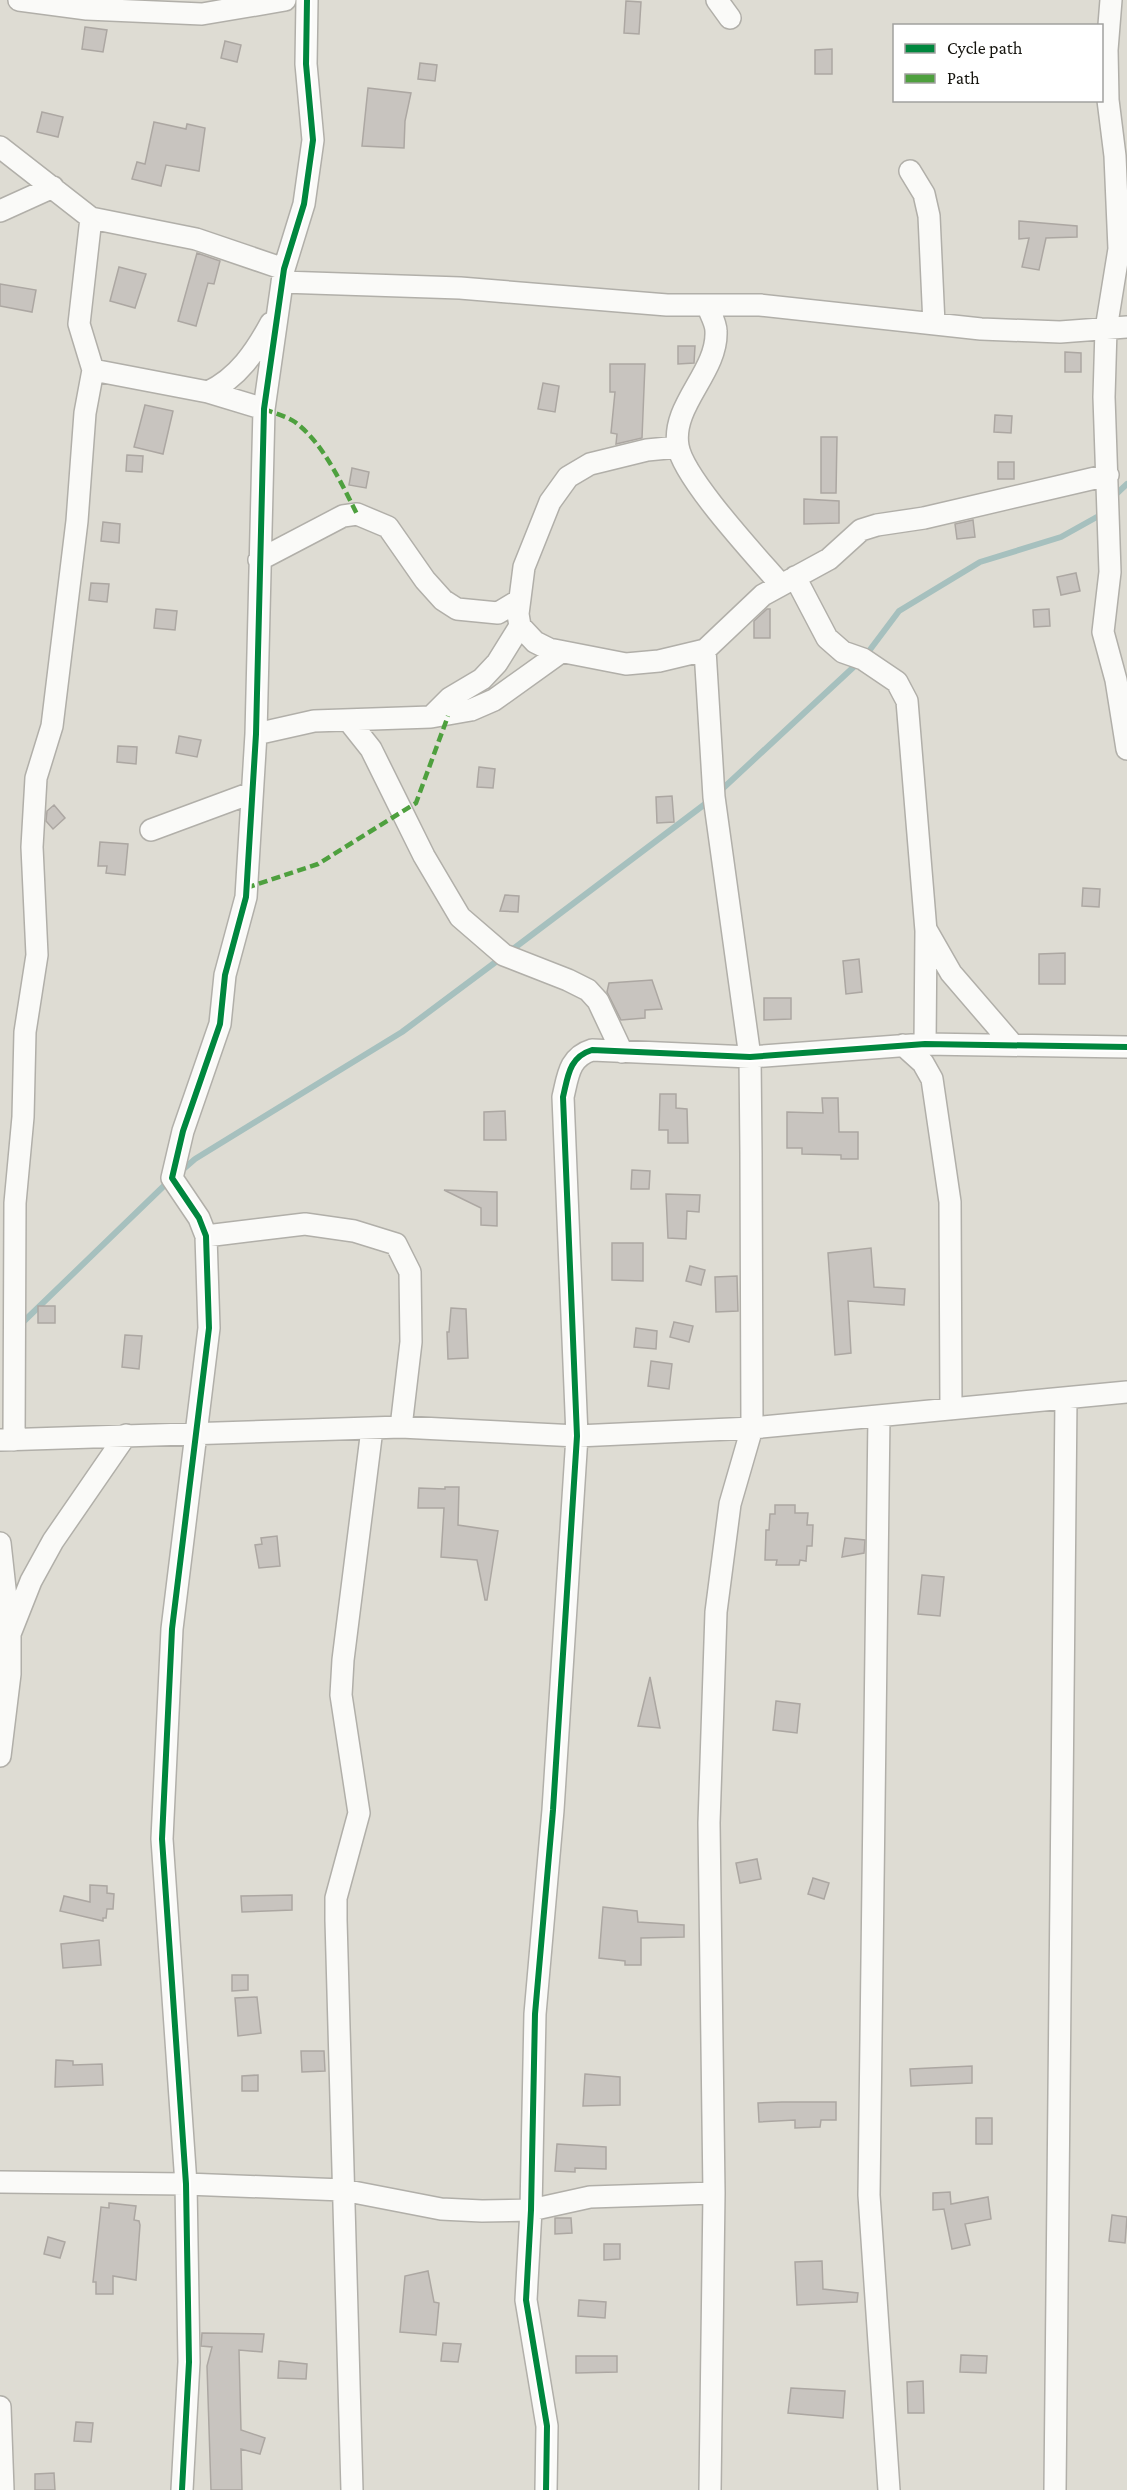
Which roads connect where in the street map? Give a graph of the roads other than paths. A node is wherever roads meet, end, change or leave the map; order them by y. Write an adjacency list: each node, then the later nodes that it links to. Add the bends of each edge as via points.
1 (20, 0): 2 (street, via 87,9 202,14)
2 (285, 0)
3 (307, 0): 12 (street, via 306,64 313,140 304,204)
4 (717, 0): 6 (street)
5 (1111, 0): 16 (street, via 1108,100 1119,249)
6 (730, 18)
7 (0, 147): 9 (street)
8 (910, 171): 15 (street, via 924,194 929,216)
9 (53, 187): 10 (street); 11 (street)
10 (0, 211)
11 (91, 218): 12 (street, via 195,239); 17 (street, via 79,324)
12 (283, 276): 13 (street); 14 (street)
13 (708, 305): 15 (street, via 760,305); 20 (street, via 717,330 714,352 681,418)
14 (277, 313): 18 (street, via 253,355); 19 (street)
15 (934, 324): 16 (street, via 1060,332)
16 (1117, 328): 21 (street, via 1104,397)
17 (93, 370): 18 (street); 52 (street, via 85,413 77,521 52,726 36,778 32,847 37,955 25,1032)
18 (208, 392): 19 (street)
19 (264, 409): 22 (street)
20 (678, 447): 23 (street, via 682,462 721,514); 24 (street, via 590,464 568,477 550,502 524,567)
21 (1108, 475): 23 (street, via 869,527 829,559); 31 (street, via 1110,572 1103,632 1116,680)
22 (259, 560): 24 (street, via 343,516 357,514 388,527 425,580 443,600 458,609 498,613); 30 (street)
23 (788, 581): 26 (street, via 763,596); 34 (street, via 827,638 843,652 862,659 897,682 908,701)
24 (518, 601): 25 (street)
25 (520, 626): 27 (street, via 535,642); 28 (street, via 482,679 450,698)
26 (705, 650): 27 (street, via 626,664); 40 (street, via 714,797)
27 (561, 652): 28 (street, via 494,700 471,710)
28 (431, 717): 29 (street)
29 (348, 720): 30 (street, via 314,721); 39 (street, via 371,748 424,856 460,917 504,955 588,990 598,1001)
30 (256, 734): 32 (street)
31 (1127, 749)
32 (251, 792): 33 (street); 41 (street, via 246,897 225,975 220,1024 183,1131 172,1178 199,1218)
33 (151, 830)
34 (926, 931): 35 (street); 37 (street, via 951,973)
35 (925, 1044): 36 (street); 37 (street)
36 (903, 1045): 40 (street); 44 (street, via 923,1063 932,1079 950,1202)
37 (1013, 1046): 38 (street)
38 (1127, 1047)
39 (622, 1052): 40 (street); 51 (street, via 582,1053 570,1066 563,1097)
40 (750, 1057): 47 (street)
41 (206, 1236): 46 (street, via 305,1224 354,1231 396,1244 410,1272 411,1342); 49 (street, via 209,1328)
42 (1127, 1392): 43 (street)
43 (1066, 1400): 44 (street); 68 (street)
44 (951, 1409): 45 (street)
45 (879, 1416): 47 (street); 67 (street, via 869,2195)
46 (402, 1427): 48 (street); 51 (street)
47 (752, 1428): 51 (street); 59 (street, via 730,1504 716,1612 709,1823)
48 (372, 1429): 49 (street); 58 (street, via 341,1695 359,1814 336,1898)
49 (196, 1434): 50 (street); 57 (street, via 172,1629 162,1839)
50 (126, 1435): 52 (street); 54 (street, via 52,1541)
51 (577, 1436): 60 (street, via 553,1810 535,2014)
52 (7, 1440)
53 (0, 1543): 54 (street)
54 (10, 1634): 55 (street, via 10,1674)
55 (0, 1756)
56 (0, 2182): 57 (street)
57 (186, 2184): 58 (street); 63 (street, via 189,2362)
58 (343, 2190): 60 (street, via 441,2208); 64 (street)
59 (714, 2193): 60 (street, via 590,2197); 66 (street)
60 (531, 2210): 65 (street, via 526,2301 547,2426)
61 (0, 2407): 62 (street)
62 (3, 2490)
63 (182, 2490)
64 (352, 2490)
65 (546, 2490)
66 (711, 2490)
67 (889, 2490)
68 (1055, 2490)

